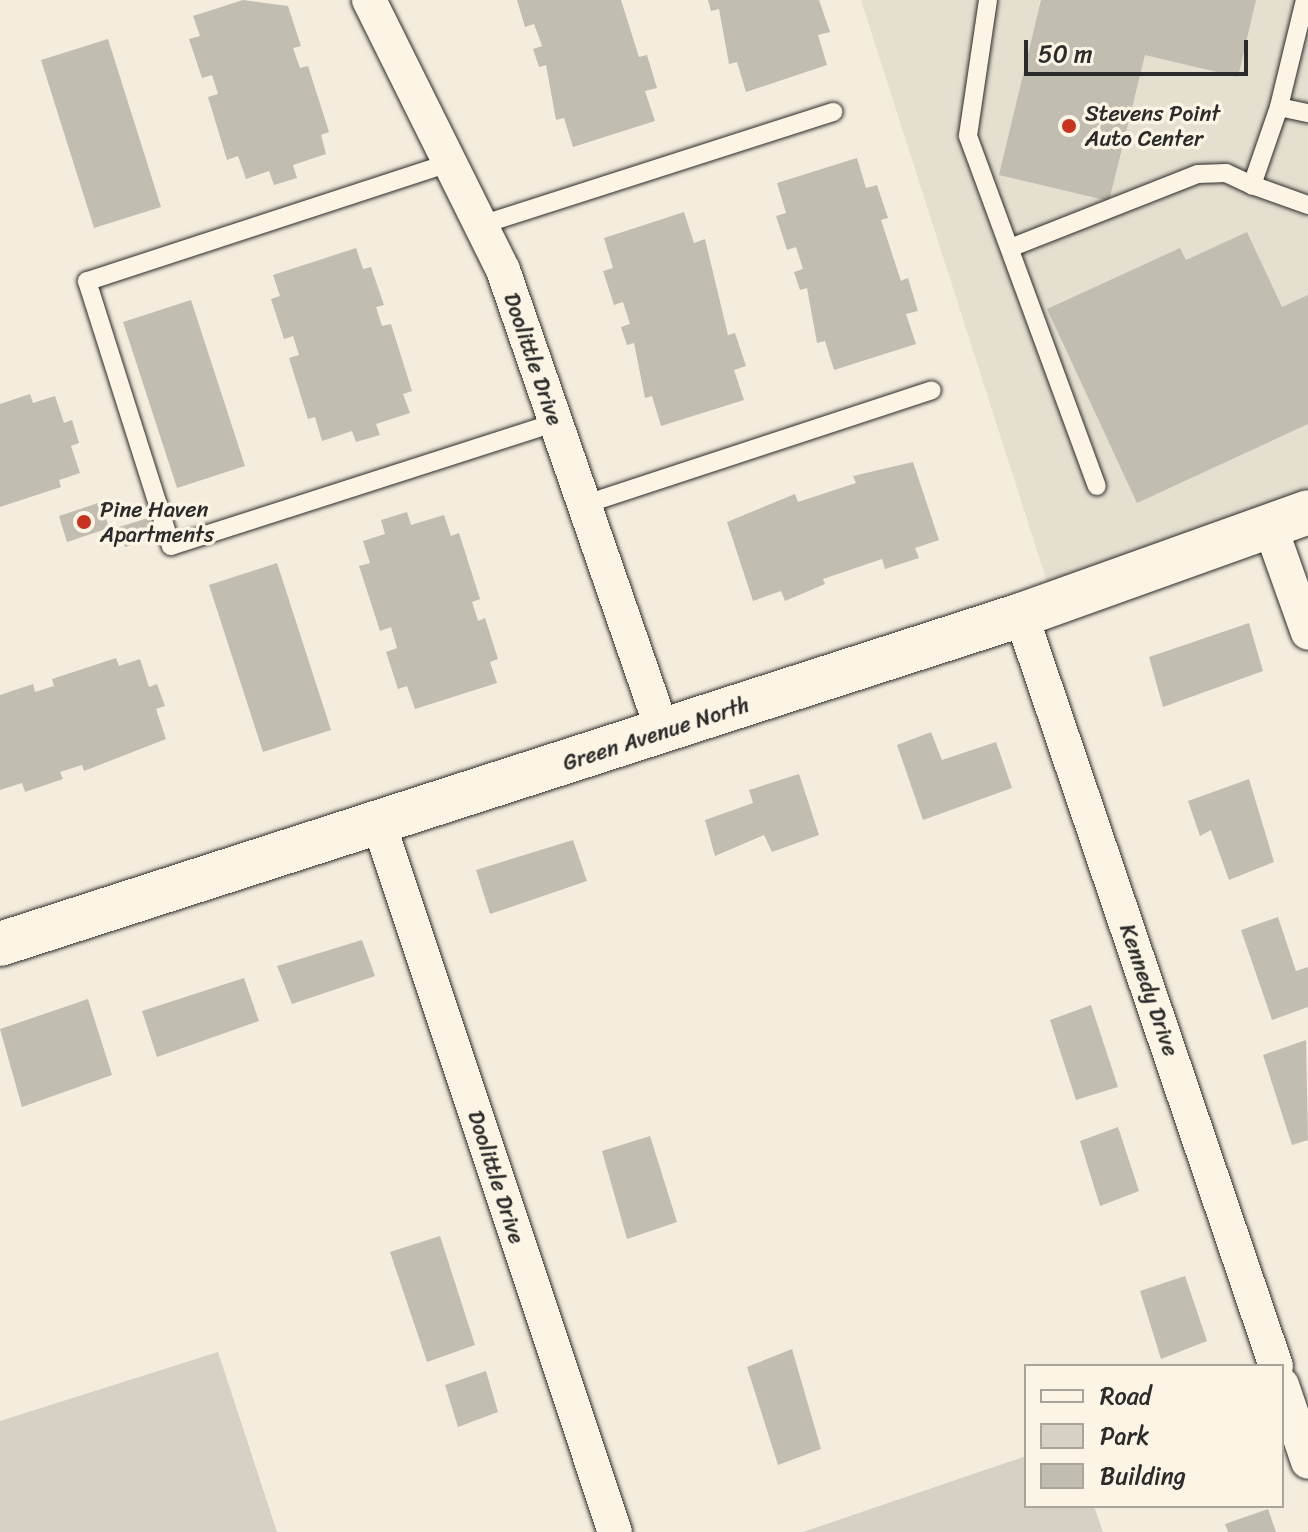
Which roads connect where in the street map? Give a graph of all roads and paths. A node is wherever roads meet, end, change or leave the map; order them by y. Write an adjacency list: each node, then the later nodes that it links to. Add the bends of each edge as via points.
1 (369, 0): 7 (street, Doolittle Drive)
2 (988, 0): 11 (lane, via 968,136)
3 (1305, 0): 4 (lane)
4 (1279, 107): 6 (lane); 8 (lane)
5 (833, 112): 10 (lane)
6 (1308, 113)
7 (452, 162): 10 (street, Doolittle Drive); 13 (lane, via 87,281 171,546)
8 (1252, 185): 9 (lane); 11 (lane, via 1226,173 1198,174)
9 (1308, 205)
10 (484, 224): 13 (street, Doolittle Drive)
11 (1010, 248): 14 (lane)
12 (932, 390): 15 (lane)
13 (555, 423): 15 (street, Doolittle Drive)
14 (1097, 486)
15 (583, 505): 19 (street, Doolittle Drive)
16 (1289, 520): 17 (street, Green Avenue North); 18 (street)
17 (1021, 615): 19 (street, Green Avenue North); 22 (street, Kennedy Drive)
18 (1308, 633)
19 (663, 732): 20 (street, Green Avenue North)
20 (378, 821): 21 (street, Green Avenue North); 25 (street, Doolittle Drive)
21 (0, 944)
22 (1275, 1364)
23 (1284, 1391): 24 (street)
24 (1308, 1462)
25 (615, 1532)

